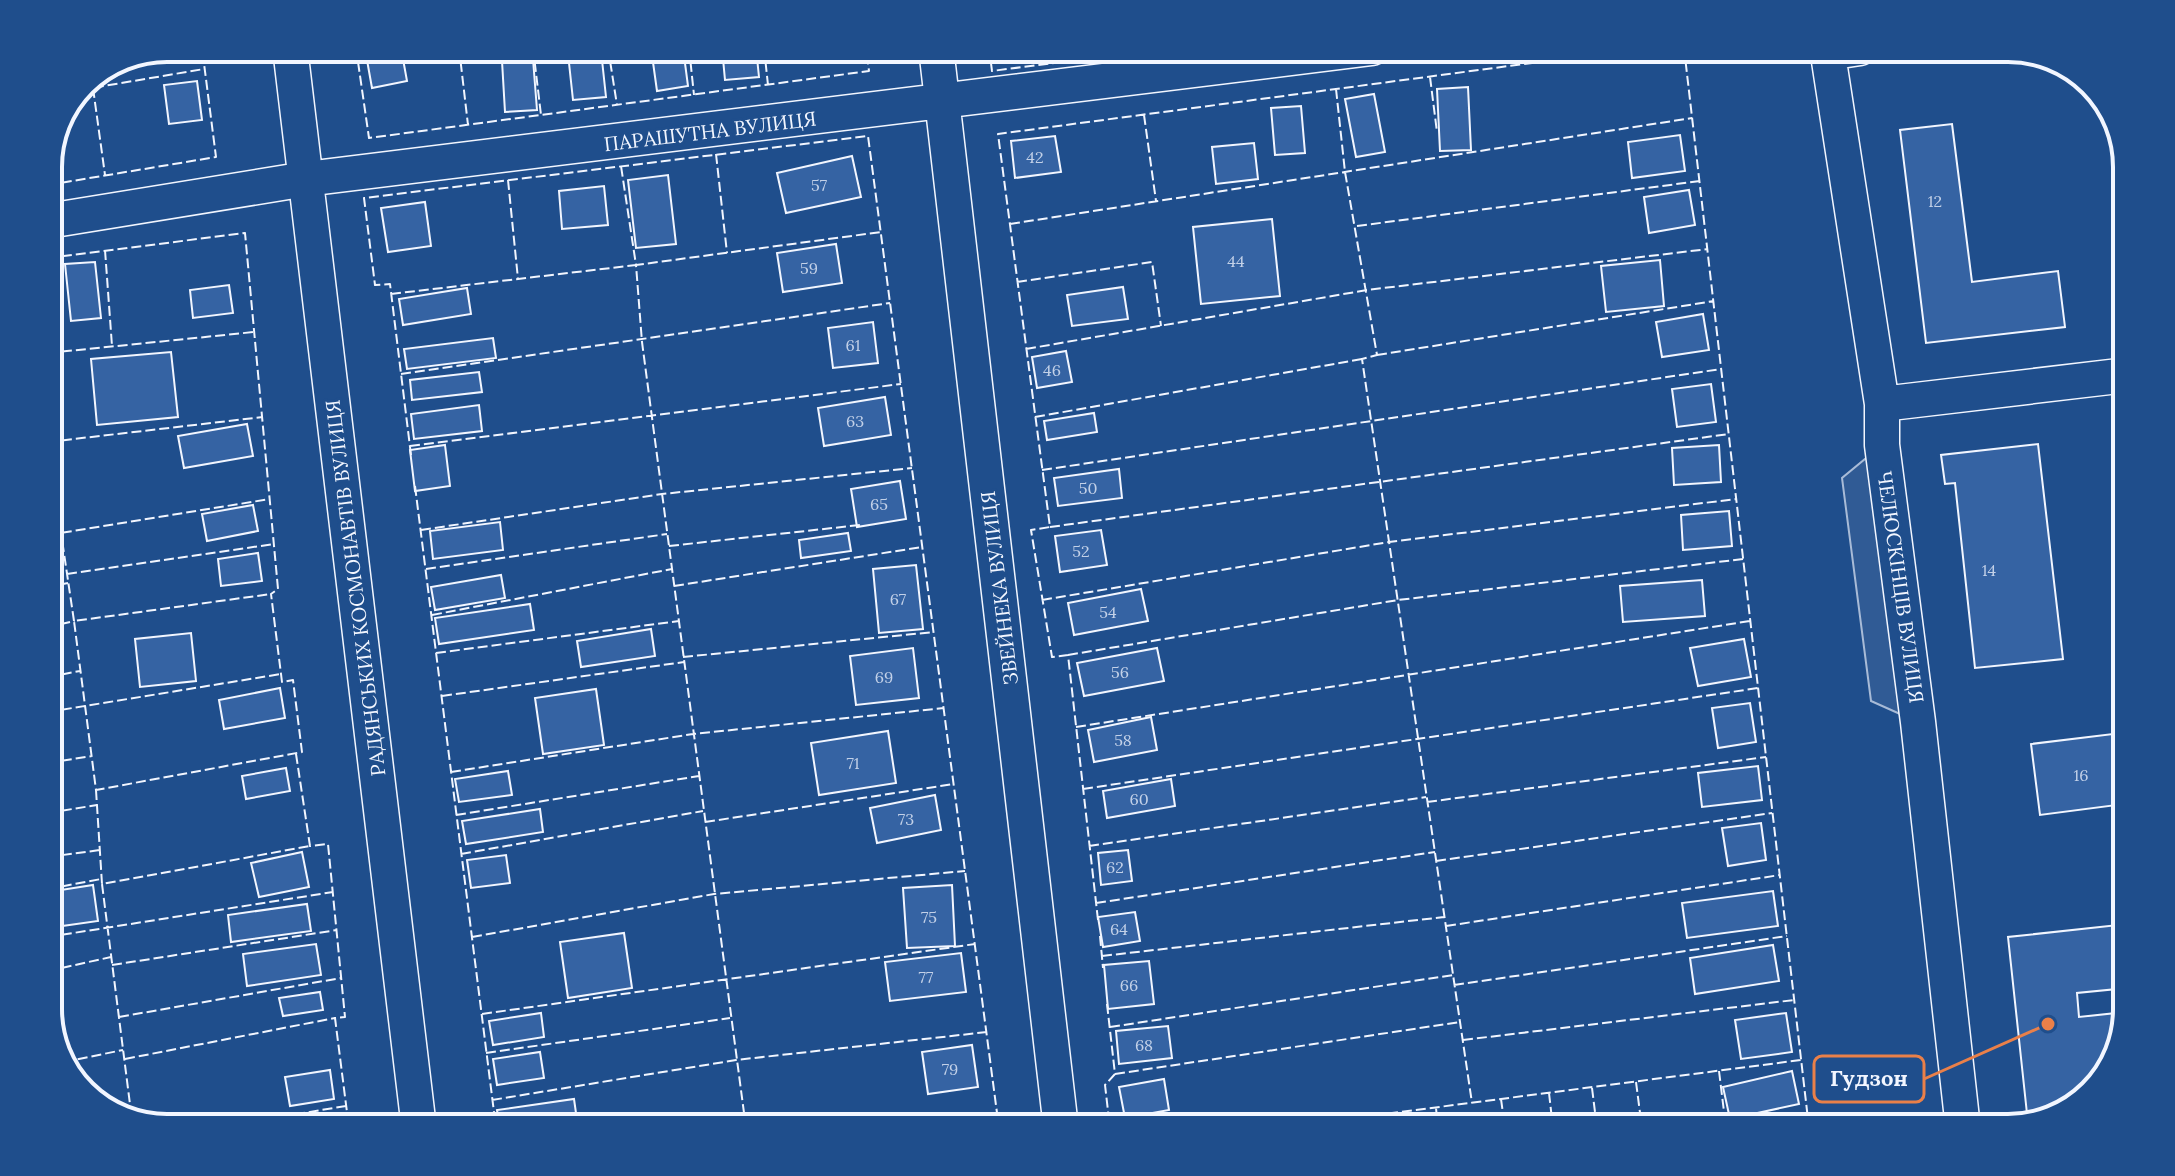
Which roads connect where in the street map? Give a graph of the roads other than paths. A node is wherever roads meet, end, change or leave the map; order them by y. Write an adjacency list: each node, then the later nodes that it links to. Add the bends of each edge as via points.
1 (292, 62): 6 (street, РАДЯНСЬКИХ КОСМОНАВТІВ ВУЛИЦЯ)
2 (938, 62): 5 (street, ЗВЕЙНЕКА ВУЛИЦЯ)
3 (1263, 62): 5 (street, ПАРАШУТНА ВУЛИЦЯ)
4 (1839, 62): 9 (street, ЧЕЛЮСКІНЦІВ ВУЛИЦЯ)
5 (944, 103): 6 (street, ПАРАШУТНА ВУЛИЦЯ); 11 (street, ЗВЕЙНЕКА ВУЛИЦЯ)
6 (306, 179): 7 (street, ПАРАШУТНА ВУЛИЦЯ); 10 (street, РАДЯНСЬКИХ КОСМОНАВТІВ ВУЛИЦЯ)
7 (62, 219)
8 (2113, 377): 9 (street)
9 (1882, 404): 12 (street, ЧЕЛЮСКІНЦІВ ВУЛИЦЯ, via 1882,445)
10 (417, 1114)
11 (1059, 1114)
12 (1961, 1114)

